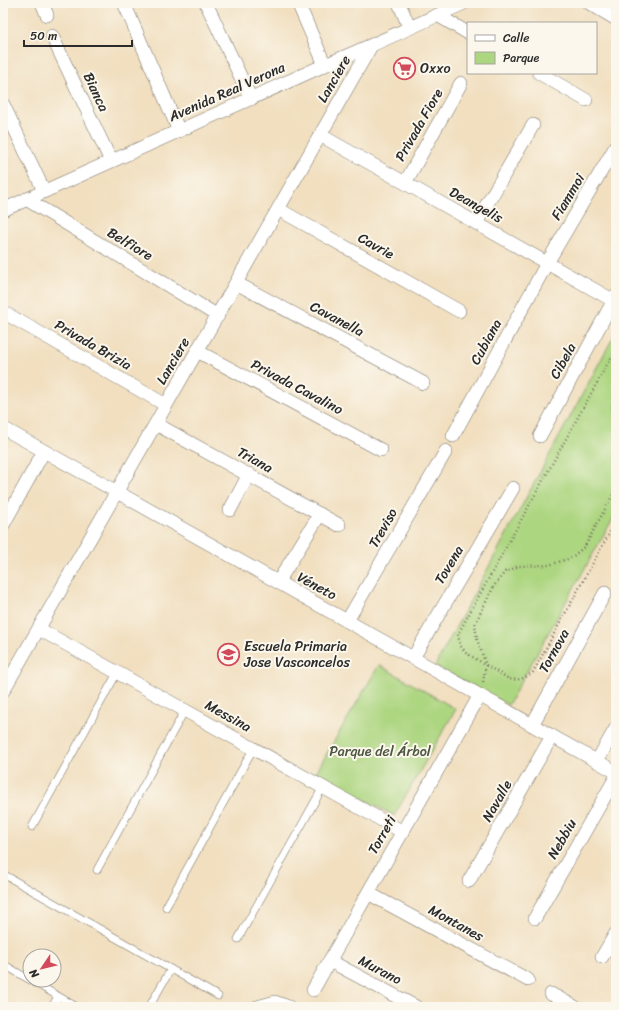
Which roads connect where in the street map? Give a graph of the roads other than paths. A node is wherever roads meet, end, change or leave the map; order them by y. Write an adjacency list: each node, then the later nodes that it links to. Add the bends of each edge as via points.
1 (124, 3): 20 (street)
2 (206, 3): 16 (street)
3 (298, 3): 13 (street)
4 (399, 3): 9 (street)
5 (464, 3): 7 (street, Avenida Real Verona)
6 (589, 3): 8 (street)
7 (437, 15): 9 (street, Avenida Real Verona); 10 (street)
8 (616, 19)
9 (410, 27): 12 (street, Avenida Real Verona)
10 (467, 32)
11 (52, 36): 23 (street, Bianca)
12 (371, 46): 13 (street, Avenida Real Verona); 21 (street, Lanciere)
13 (326, 65): 16 (street, Avenida Real Verona)
14 (541, 74): 17 (street)
15 (461, 83): 24 (street, Privada Fiore)
16 (251, 99): 20 (street, Avenida Real Verona)
17 (586, 100)
18 (3, 104): 25 (street)
19 (533, 125): 29 (street)
20 (179, 131): 23 (street, Avenida Real Verona)
21 (320, 136): 24 (street, Deangelis); 27 (street, Lanciere)
22 (616, 146): 30 (street, Fiammoi)
23 (111, 161): 25 (street, Avenida Real Verona)
24 (405, 183): 29 (street, Deangelis)
25 (44, 191): 26 (street, Avenida Real Verona)
26 (26, 199): 28 (street, Avenida Real Verona); 35 (street, Belfiore)
27 (278, 209): 31 (street, Lanciere); 33 (street, Cavrie)
28 (3, 210)
29 (476, 223): 30 (street, Deangelis)
30 (547, 263): 32 (street, Deangelis); 41 (street, Cubiana)
31 (236, 284): 35 (street, Lanciere); 37 (street, Cavanella)
32 (615, 299): 42 (street, Cibela)
33 (459, 311)
34 (3, 312): 38 (street, Privada Brizia)
35 (218, 316): 36 (street, Lanciere)
36 (197, 351): 38 (street, Lanciere); 43 (street, Privada Cavalino)
37 (423, 383)
38 (166, 405): 39 (street, Lanciere)
39 (156, 424): 46 (street, Triana); 48 (street, Lanciere)
40 (3, 428): 44 (street, Véneto)
41 (452, 436)
42 (540, 436)
43 (381, 450)
44 (44, 451): 48 (street, Véneto); 52 (street)
45 (446, 451): 55 (street, Treviso)
46 (249, 474): 49 (street); 50 (street, Triana)
47 (513, 488): 57 (street, Tovena)
48 (117, 492): 53 (street, Véneto); 56 (street, Lanciere)
49 (230, 510)
50 (320, 514): 51 (street, Triana); 53 (street)
51 (339, 524)
52 (3, 525)
53 (278, 582): 55 (street, Véneto)
54 (604, 593): 62 (street, Tornova)
55 (347, 621): 57 (street, Véneto)
56 (39, 629): 58 (street, Messina); 59 (street, Lanciere)
57 (413, 658): 60 (street, Véneto)
58 (117, 673): 61 (street, Messina); 70 (lane)
59 (3, 691)
60 (480, 695): 62 (street, Véneto); 71 (street, Torreti)
61 (185, 710): 65 (street, Messina); 72 (lane)
62 (532, 725): 64 (street, Véneto)
63 (616, 728): 66 (street)
64 (552, 736): 66 (street, Véneto); 74 (street, Navalle)
65 (253, 749): 69 (street, Messina); 76 (lane)
66 (597, 761): 67 (street, Véneto)
67 (616, 772)
68 (616, 777): 77 (street, Nebbiu)
69 (322, 787): 71 (street, Messina); 79 (lane)
70 (32, 827)
71 (402, 832): 75 (street, Torreti)
72 (97, 870)
73 (3, 874): 83 (lane)
74 (469, 881)
75 (368, 893): 81 (street, Torreti); 85 (street, Montanes)
76 (166, 907)
77 (535, 918)
78 (616, 933): 80 (street)
79 (238, 939)
80 (602, 957)
81 (330, 961): 87 (street, Torreti); 96 (street, Murano)
82 (3, 964): 84 (lane)
83 (170, 969): 90 (lane); 93 (lane)
84 (22, 975)
85 (528, 980)
86 (44, 988): 89 (lane)
87 (312, 990)
88 (551, 994): 97 (street)
89 (58, 996): 91 (lane); 92 (lane)
90 (218, 996)
91 (52, 1007)
92 (77, 1007)
93 (149, 1007)
94 (257, 1007): 95 (street, via 275,1002)
95 (289, 1007)
96 (416, 1007)
97 (574, 1007)

